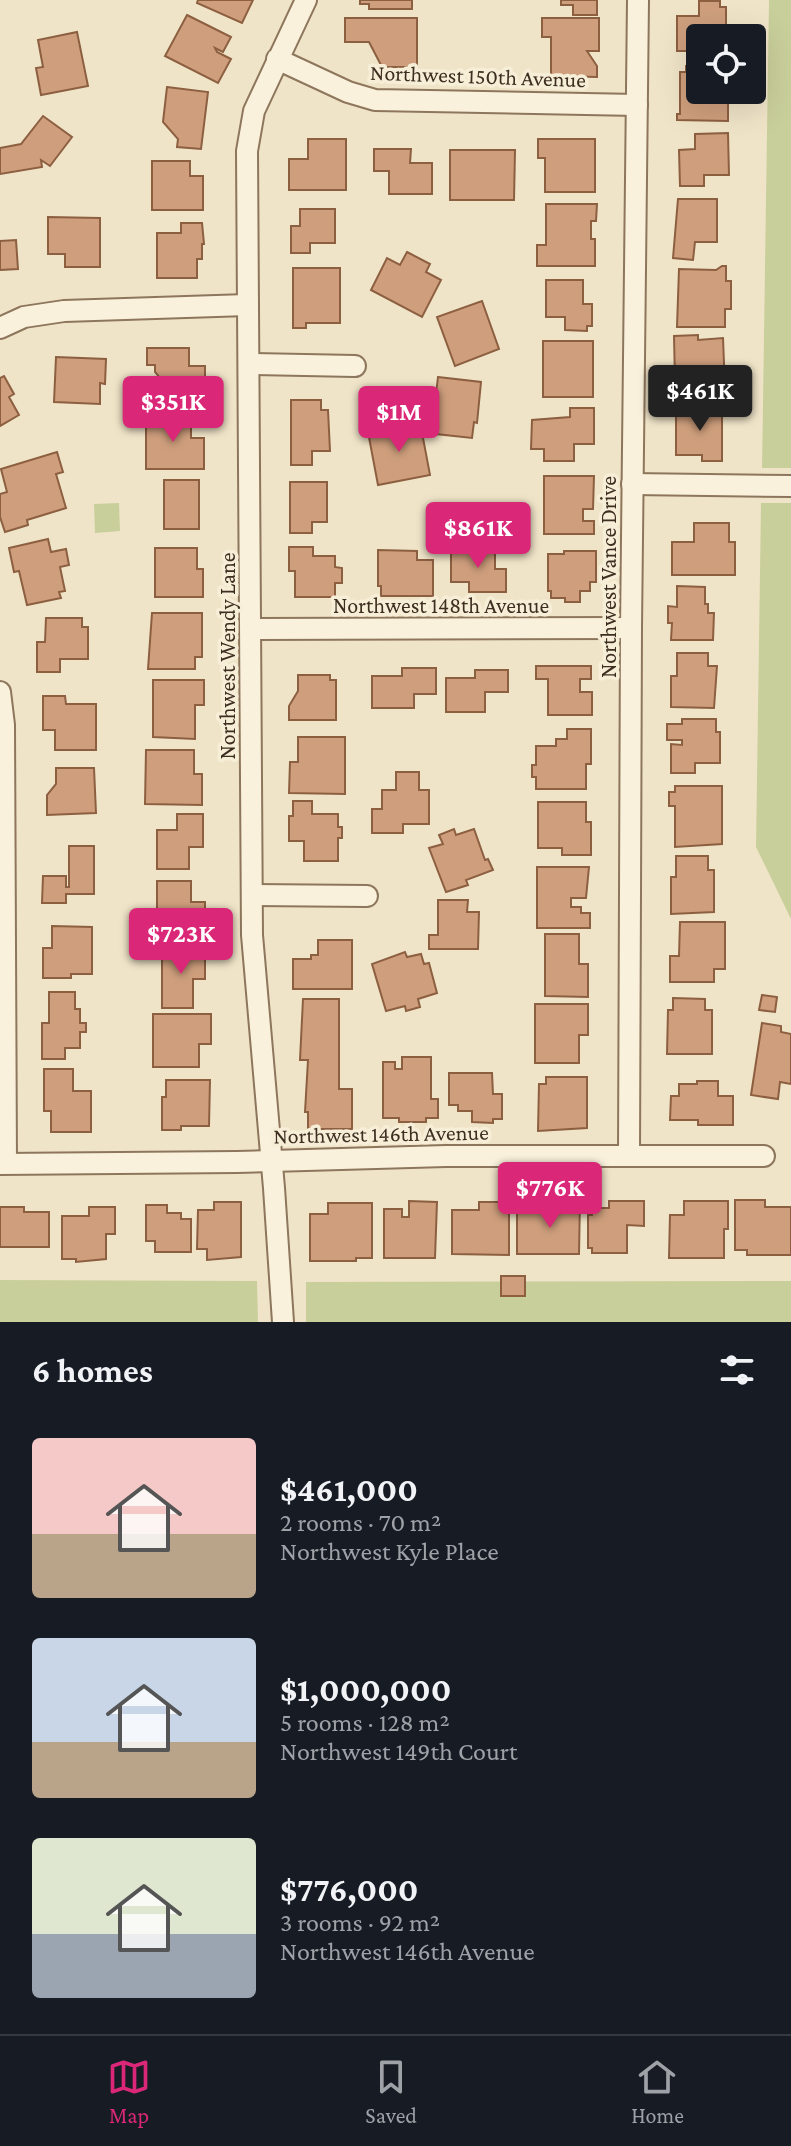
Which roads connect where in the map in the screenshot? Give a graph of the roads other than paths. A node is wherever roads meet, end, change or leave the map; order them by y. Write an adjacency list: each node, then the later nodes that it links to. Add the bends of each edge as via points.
1 (306, 0): 3 (street, Northwest Wendy Lane)
2 (638, 0): 4 (street, Northwest Vance Drive)
3 (277, 59): 4 (street, Northwest 150th Avenue, via 375,100); 5 (street, Northwest Wendy Lane, via 249,131)
4 (637, 105): 9 (street, Northwest Vance Drive)
5 (247, 305): 6 (street, via 64,311 24,317); 7 (street, Northwest Wendy Lane)
6 (0, 328)
7 (249, 364): 8 (street); 12 (street, Northwest Wendy Lane)
8 (355, 366)
9 (632, 484): 10 (street); 11 (street, Northwest Vance Drive)
10 (791, 486)
11 (631, 628): 12 (street, Northwest 148th Avenue); 16 (street, Northwest Vance Drive)
12 (251, 629): 14 (street, Northwest Wendy Lane)
13 (0, 692): 19 (street)
14 (252, 895): 15 (street); 18 (street, Northwest Wendy Lane)
15 (367, 896)
16 (629, 1155): 17 (street, Northwest 146th Avenue); 18 (street, Northwest 146th Avenue)
17 (764, 1156)
18 (271, 1160): 19 (street, Northwest 146th Avenue); 20 (street, Northwest Wendy Lane)
19 (3, 1164)
20 (283, 1322)

